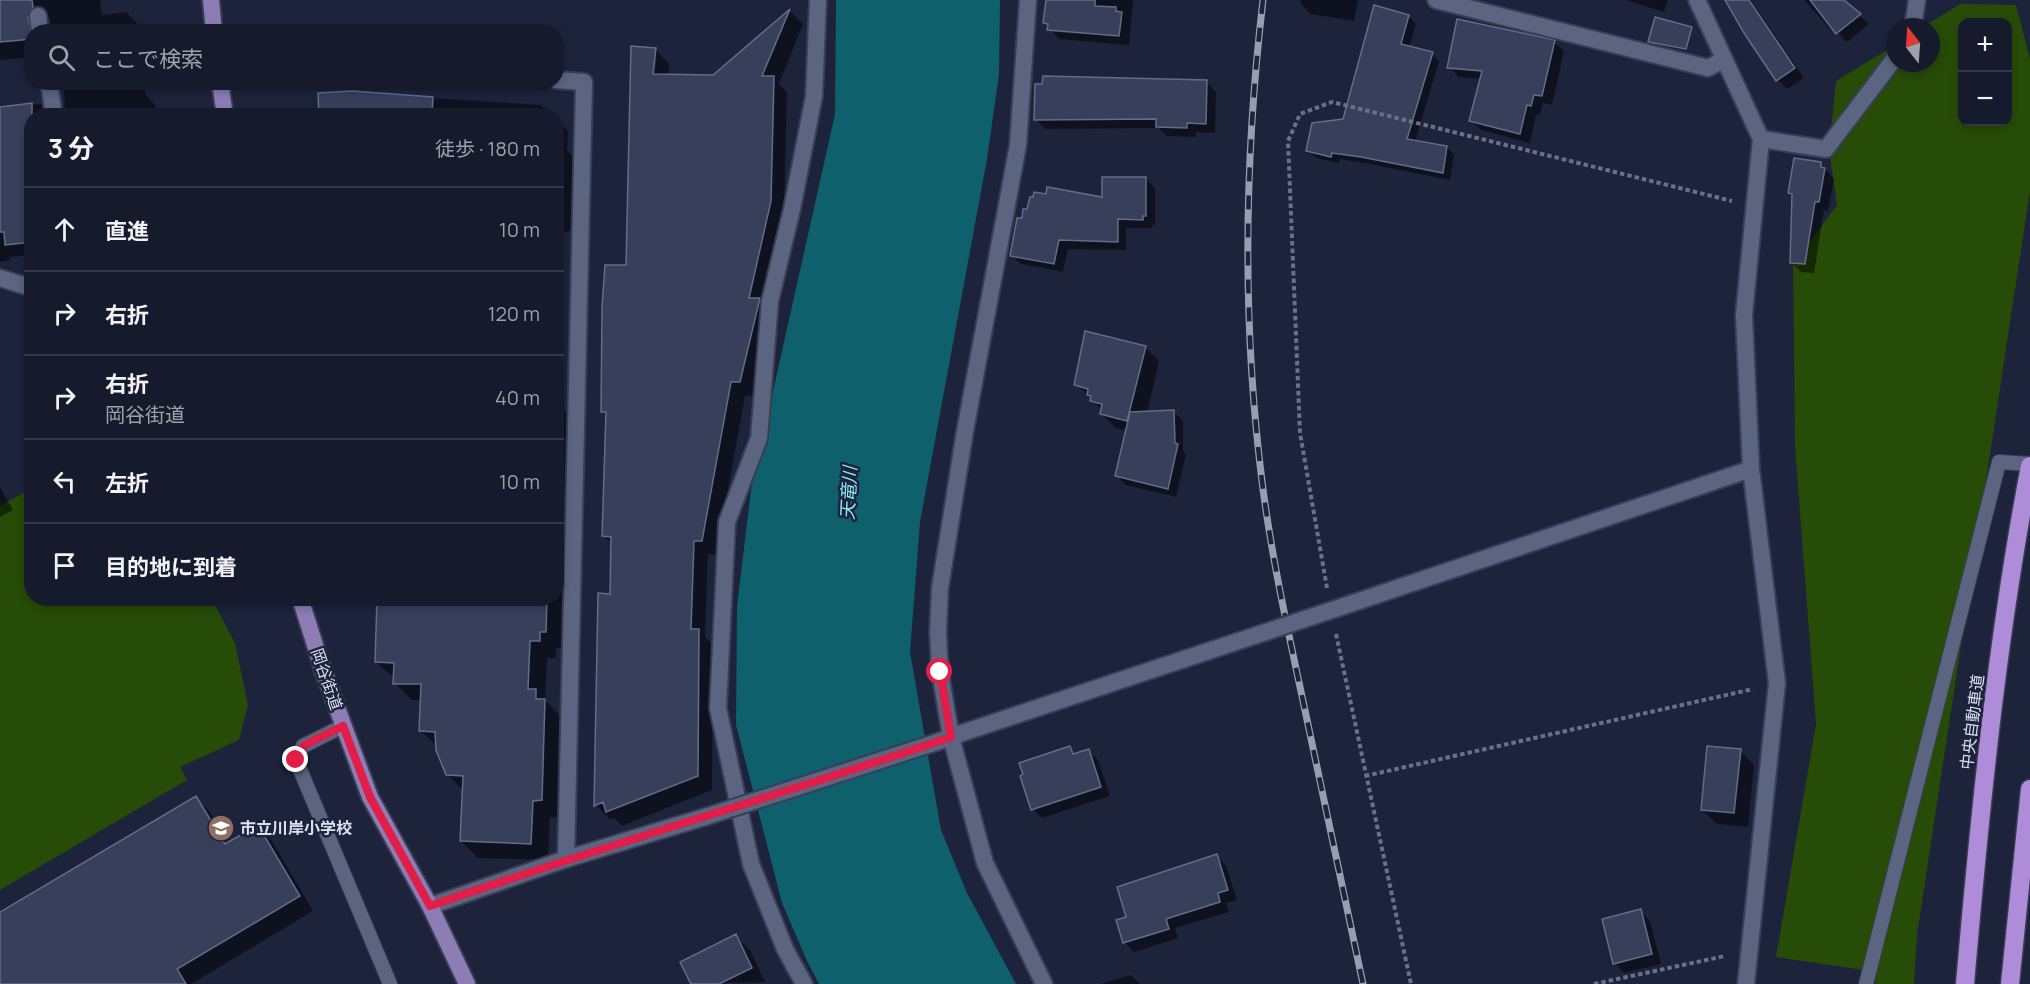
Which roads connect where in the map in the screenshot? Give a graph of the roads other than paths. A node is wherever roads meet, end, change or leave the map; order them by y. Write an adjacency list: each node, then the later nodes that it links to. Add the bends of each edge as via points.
1 (211, 0): 8 (main road)
2 (818, 0): 30 (street, via 814,96 770,301 759,438 727,522 718,708 751,864 785,949)
3 (1028, 0): 23 (street, via 1018,145 940,588 940,672)
4 (1436, 0): 9 (street, via 1708,68)
5 (1697, 0): 9 (street)
6 (1917, 0): 7 (street)
7 (1914, 18)
8 (213, 24)
9 (1723, 60): 16 (street)
10 (1886, 70): 16 (street, via 1826,149)
11 (564, 81): 25 (street, via 584,82)
12 (50, 90): 14 (street)
13 (221, 90): 15 (main road)
14 (53, 108)
15 (224, 108)
16 (1761, 139): 20 (street, via 1744,315)
17 (0, 278): 18 (street)
18 (24, 286)
19 (2030, 465): 34 (lane, via 1999,462); 35 (highway, 中央自動車道, via 2001,647)
20 (1751, 469): 23 (street, bridge); 27 (street, via 1777,683)
21 (303, 606): 22 (main road, 岡谷街道)
22 (343, 726): 26 (main road, 岡谷街道, via 370,797); 28 (lane, via 303,746 296,760)
23 (951, 737): 25 (street, bridge); 31 (street, via 985,863)
24 (2030, 789): 36 (highway)
25 (566, 859): 26 (street)
26 (430, 906): 29 (main road, 岡谷街道)
27 (1752, 950): 32 (street); 33 (street)
28 (390, 984)
29 (467, 984)
30 (804, 984)
31 (1044, 984)
32 (1746, 984)
33 (1759, 984)
34 (1866, 984)
35 (1965, 984)
36 (2010, 984)

